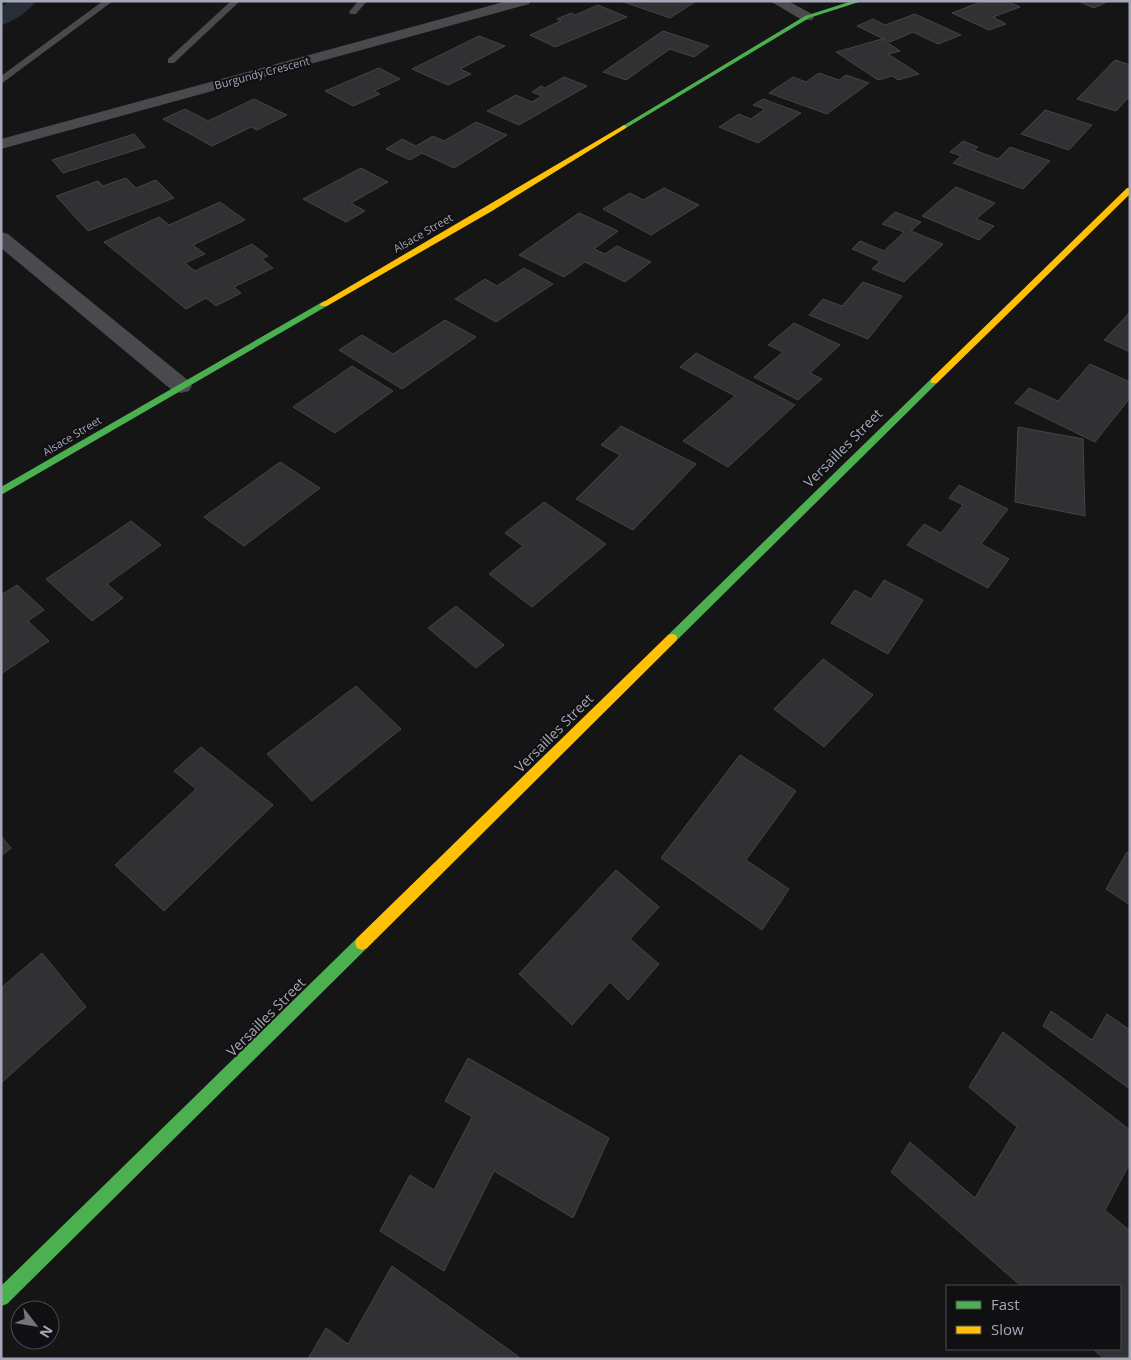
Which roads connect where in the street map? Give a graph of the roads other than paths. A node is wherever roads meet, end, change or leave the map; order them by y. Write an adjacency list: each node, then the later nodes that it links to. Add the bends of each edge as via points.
1 (110, 1): 10 (lane)
2 (236, 1): 9 (lane)
3 (363, 1): 7 (lane)
4 (524, 1): 11 (street, Burgundy Crescent)
5 (777, 1): 8 (street)
6 (859, 1): 8 (street, Alsace Street)
7 (353, 12)
8 (807, 18): 14 (street, Alsace Street, via 489,209)
9 (171, 61)
10 (1, 81)
11 (1, 144)
12 (1130, 190): 16 (street, Versailles Street)
13 (1, 238): 14 (street)
14 (181, 386): 15 (street, Alsace Street)
15 (1, 492)
16 (1, 1298)

